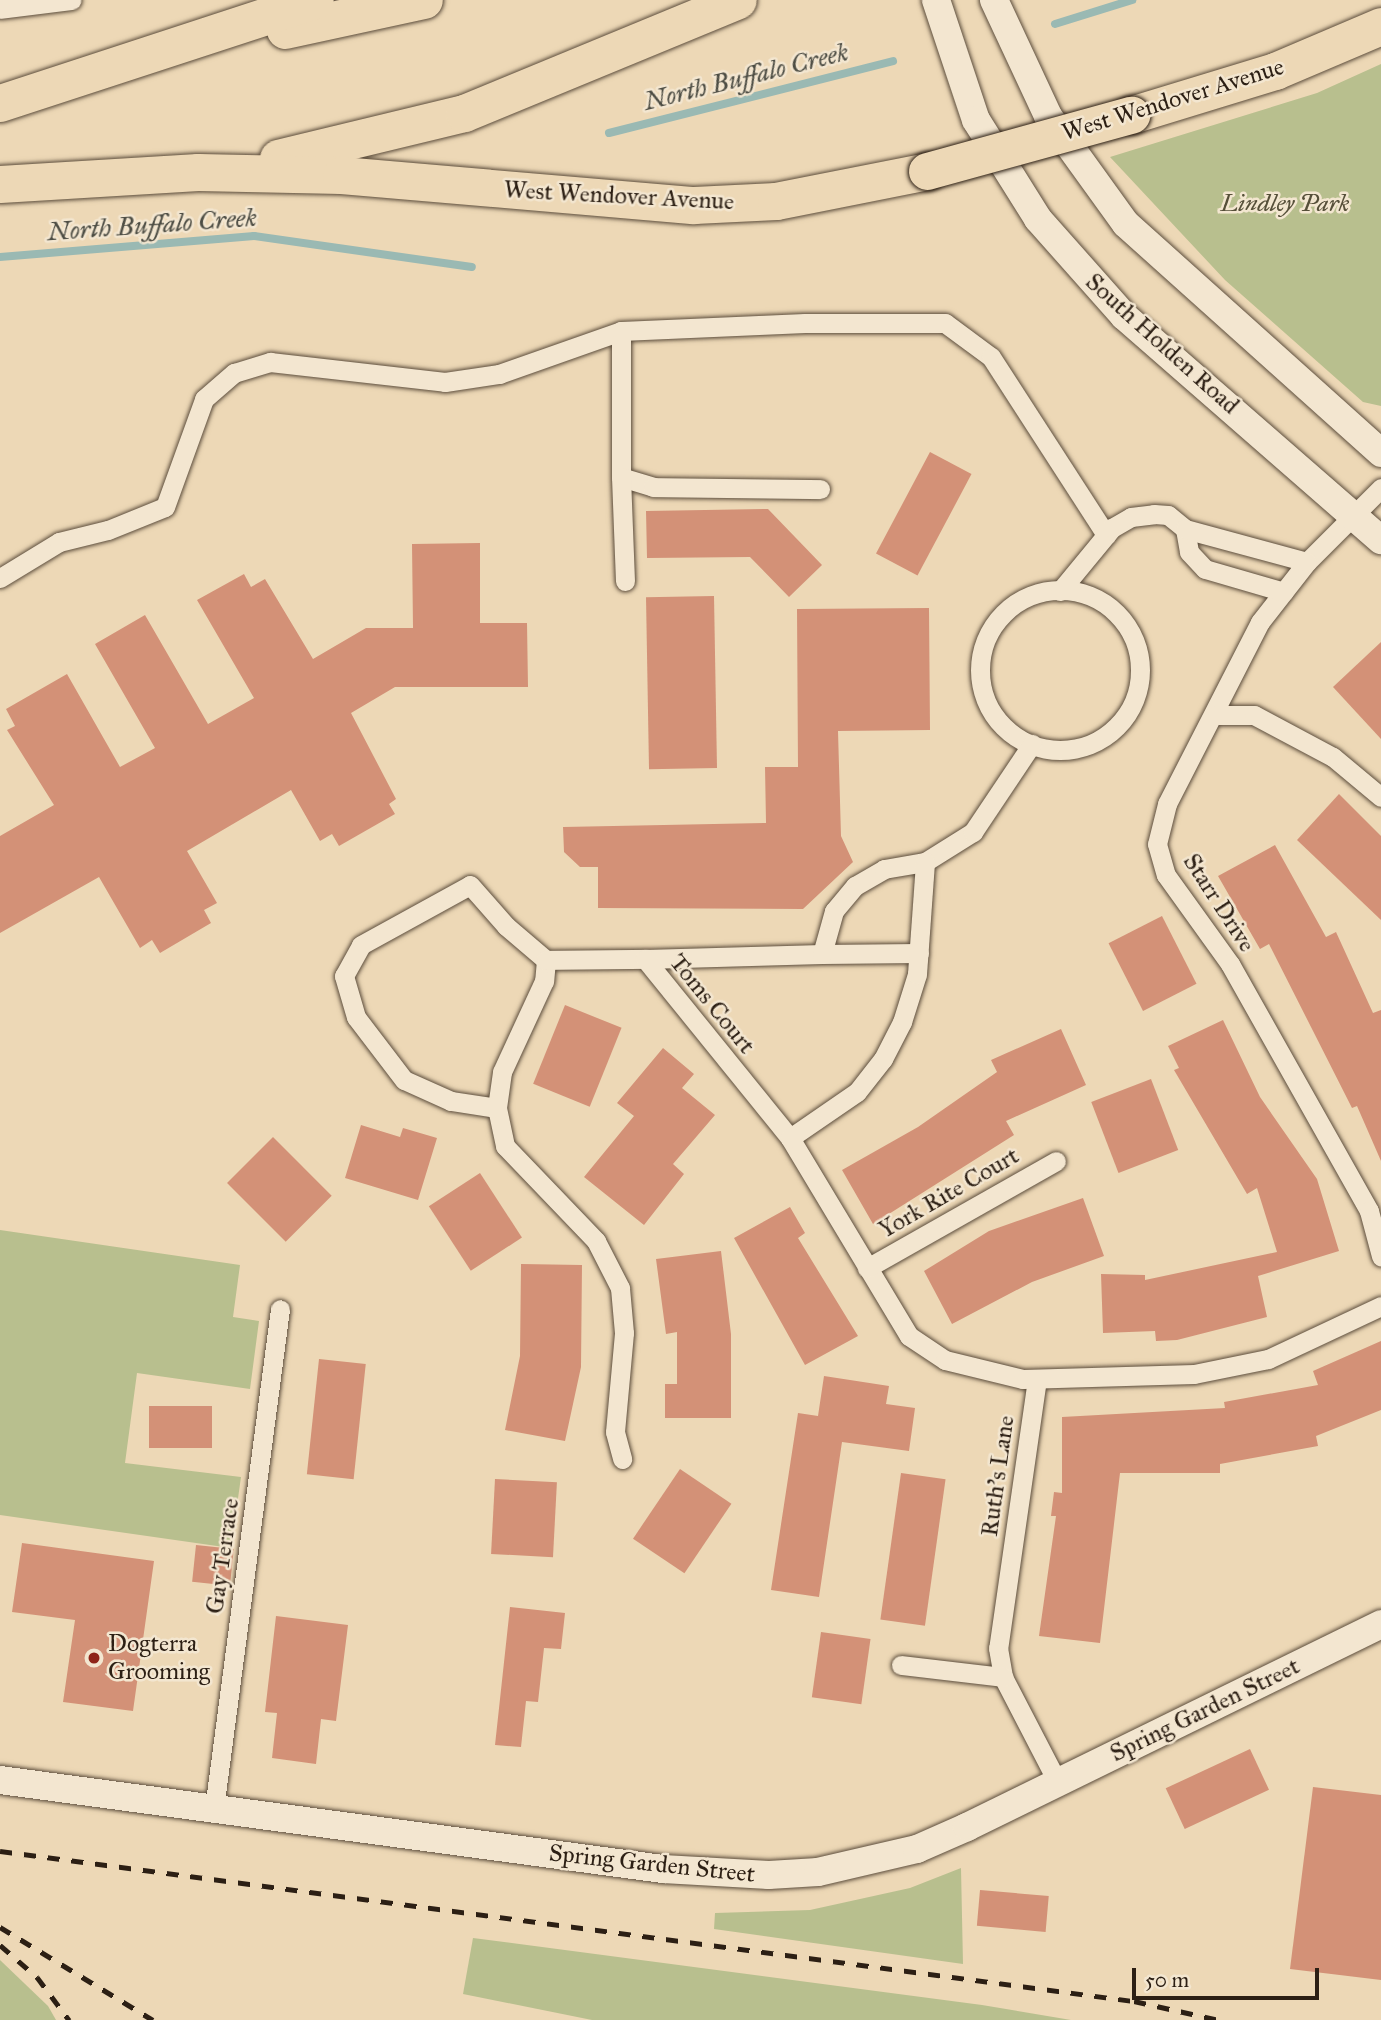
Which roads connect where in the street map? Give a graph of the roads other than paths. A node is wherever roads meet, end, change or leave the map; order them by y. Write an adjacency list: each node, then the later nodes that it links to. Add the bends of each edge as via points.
1 (71, 0): 7 (street)
2 (315, 0): 9 (highway)
3 (424, 0): 9 (highway)
4 (738, 0): 11 (highway, via 464,113 322,150)
5 (936, 0): 18 (main road, South Holden Road, via 956,73 976,120 1038,219 1125,316)
6 (994, 0): 14 (main road, via 1048,116 1126,224)
7 (0, 9)
8 (1381, 26): 11 (highway, West Wendover Avenue, bridge, via 1275,71 1131,115 928,171 776,201 694,205 341,175)
9 (174, 50): 10 (highway)
10 (0, 103)
11 (198, 172): 12 (highway, West Wendover Avenue)
12 (0, 184)
13 (621, 331): 15 (street); 20 (street, via 945,323 991,357); 25 (street, via 499,374 444,382 270,362 234,373 204,398 165,506 108,530 59,542)
14 (1381, 453)
15 (621, 477): 17 (street, via 653,487); 26 (street)
16 (1381, 488): 18 (street, Starr Drive)
17 (820, 489)
18 (1354, 516): 22 (main road, South Holden Road); 23 (street, Starr Drive)
19 (1185, 529): 20 (street, via 1168,515 1154,514 1131,517); 21 (street); 24 (street, via 1189,552)
20 (1106, 535): 27 (street)
21 (1217, 539): 23 (street); 24 (street)
22 (1381, 540)
23 (1307, 562): 28 (street, Starr Drive)
24 (1205, 569): 28 (street)
25 (0, 578)
26 (625, 581)
27 (1060, 591): 30 (street, via 1017,602 994,623 980,649 978,678 986,706 1005,729); 30 (street, via 1099,600 1124,622 1141,660 1140,689 1126,715 1105,736 1077,747)
28 (1283, 592): 29 (street, Starr Drive, via 1260,622)
29 (1217, 715): 31 (street, via 1254,715 1333,757); 40 (street, Starr Drive, via 1167,804 1157,844 1166,875 1230,964 1296,1077 1369,1211)
30 (1032, 744): 32 (street, via 972,832)
31 (1381, 797)
32 (925, 862): 33 (street); 34 (street, via 884,869 855,886 834,911)
33 (919, 953): 34 (street); 38 (street, via 906,1014 884,1059 857,1092)
34 (822, 954): 35 (street)
35 (645, 959): 36 (street, Toms Court); 38 (street, Toms Court)
36 (546, 960): 37 (street, via 544,981 502,1072); 37 (street, via 506,926 470,885 377,933 361,945 347,967 346,995 387,1063 432,1095)
37 (497, 1108): 45 (street, via 505,1146 596,1241 620,1289 624,1333 615,1432)
38 (790, 1138): 41 (street, Toms Court)
39 (1056, 1160): 41 (street, York Rite Court)
40 (1381, 1256)
41 (867, 1268): 44 (street, via 920,1345 977,1371)
42 (1381, 1306): 44 (street, via 1244,1366 1119,1379)
43 (280, 1309): 51 (street, Gay Terrace)
44 (1037, 1379): 48 (street, Ruth's Lane, via 998,1648)
45 (622, 1459)
46 (1381, 1624): 50 (main road, Spring Garden Street)
47 (901, 1665): 48 (street)
48 (1003, 1677): 50 (street, Ruth's Lane)
49 (0, 1780): 51 (main road, Spring Garden Street)
50 (1058, 1783): 51 (main road, Spring Garden Street, via 917,1849 818,1872 769,1875 663,1869)
51 (214, 1809)

